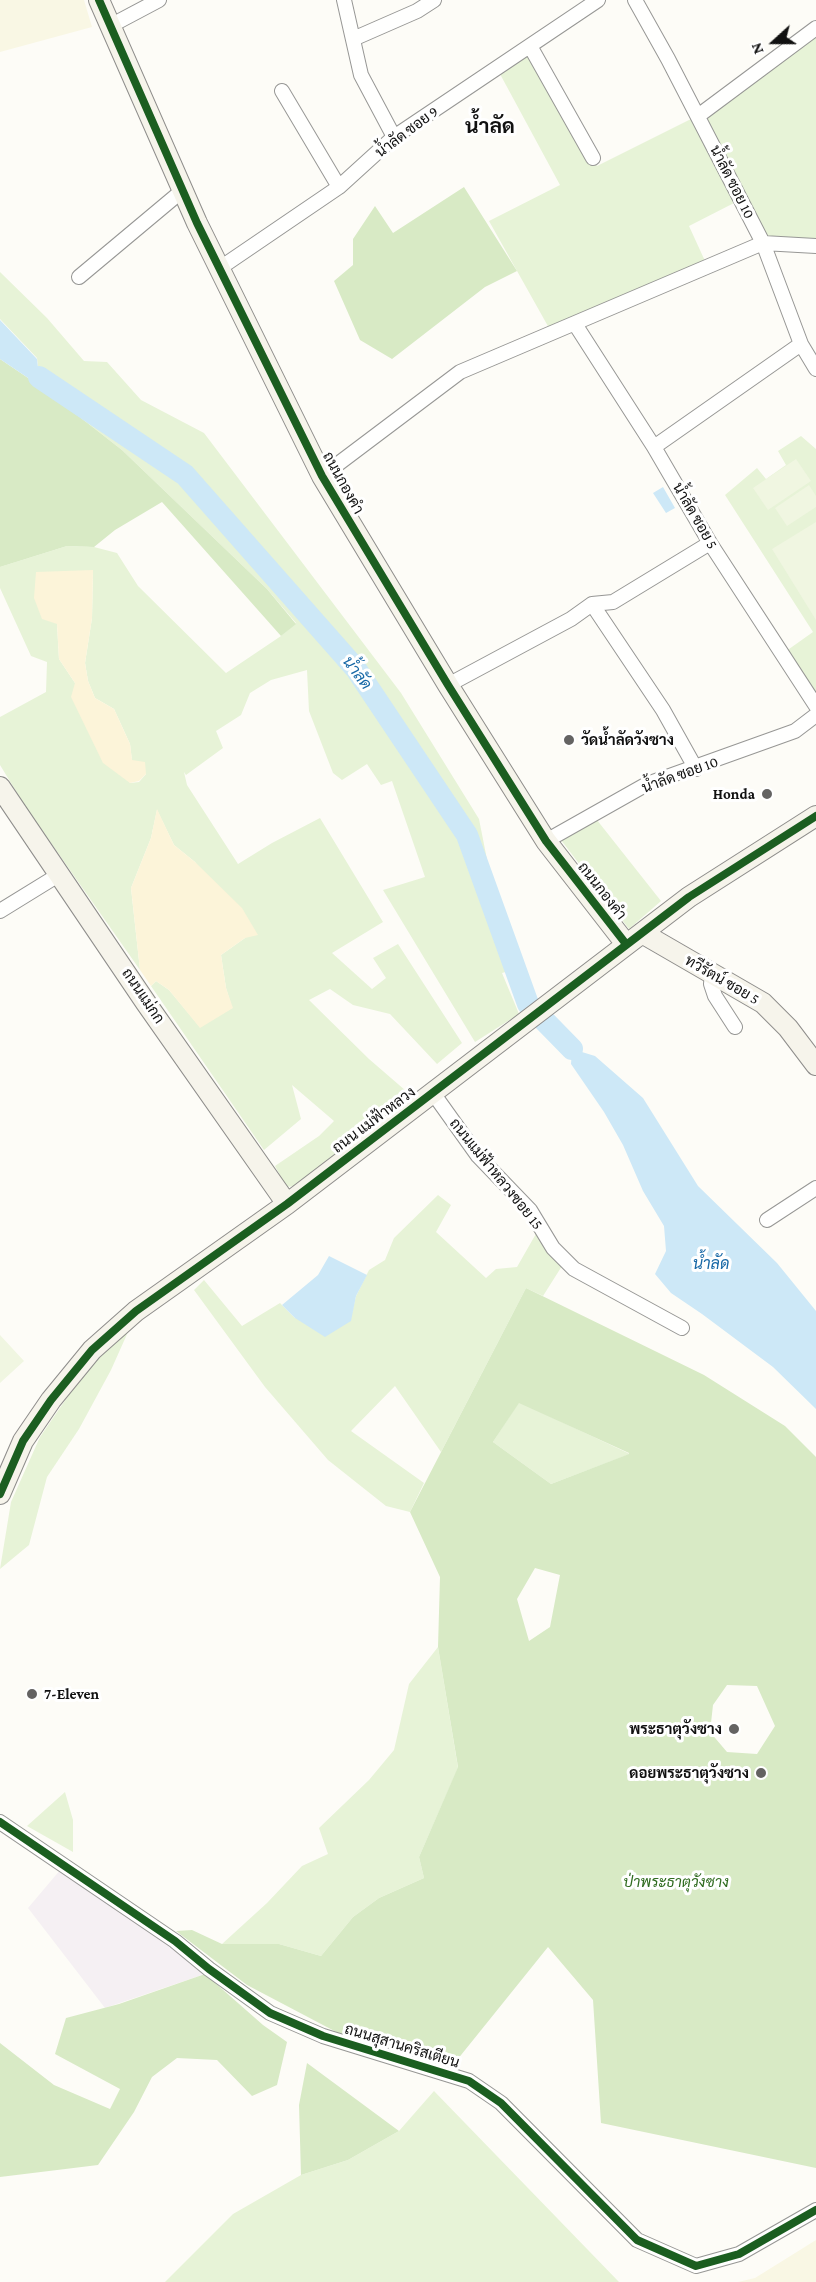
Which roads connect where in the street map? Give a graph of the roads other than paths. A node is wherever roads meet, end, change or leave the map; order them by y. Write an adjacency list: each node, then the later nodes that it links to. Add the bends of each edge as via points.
1 (99, 0): 7 (street, ถนนกองคำ)
2 (159, 0): 7 (street)
3 (344, 0): 9 (street)
4 (434, 0): 9 (street)
5 (598, 0): 10 (street, น้ำลัด ซอย 9)
6 (636, 0): 12 (street, น้ำลัด ซอย 10)
7 (110, 26): 16 (street, ถนนกองคำ)
8 (816, 28): 12 (street)
9 (353, 39): 13 (street, via 361,75)
10 (530, 46): 13 (street, น้ำลัด ซอย 9); 14 (street)
11 (282, 91): 15 (street)
12 (698, 117): 17 (street, น้ำลัด ซอย 10)
13 (394, 137): 15 (street, น้ำลัด ซอย 9)
14 (593, 158)
15 (339, 188): 19 (street, น้ำลัด ซอย 9)
16 (183, 189): 19 (street, ถนนกองคำ); 20 (street)
17 (763, 243): 18 (street); 21 (street); 22 (street, น้ำลัด ซอย 10)
18 (816, 246)
19 (220, 268): 25 (street, ถนนกองคำ)
20 (79, 277)
21 (575, 324): 24 (street, น้ำลัด ซอย 5); 25 (street, via 460,372)
22 (801, 344): 23 (street, น้ำลัด ซอย 10); 24 (street)
23 (816, 369)
24 (654, 447): 26 (street, น้ำลัด ซอย 5)
25 (322, 477): 28 (street, ถนนกองคำ)
26 (710, 543): 27 (street, via 613,602); 29 (street, น้ำลัด ซอย 5)
27 (592, 604): 28 (street); 31 (street, via 663,710)
28 (448, 685): 34 (street, ถนนกองคำ)
29 (816, 706)
30 (816, 715): 31 (street, น้ำลัด ซอย 10, via 795,731)
31 (696, 769): 34 (street, น้ำลัด ซอย 10, via 647,784)
32 (0, 788): 35 (street, ถนนแม่กก)
33 (816, 816): 37 (street, ถนน แม่ฟ้าหลวง, via 712,881)
34 (546, 841): 37 (street, ถนนกองคำ)
35 (60, 874): 36 (street); 43 (street, ถนนแม่กก)
36 (0, 911)
37 (634, 939): 38 (street, ทวีรัตน์ ซอย 5); 41 (street, ถนน แม่ฟ้าหลวง)
38 (712, 973): 39 (street, via 715,996); 40 (street, ทวีรัตน์ ซอย 5, via 764,1003)
39 (735, 1027)
40 (816, 1065)
41 (433, 1093): 43 (street, ถนน แม่ฟ้าหลวง); 45 (street, ถนนแม่ฟ้าหลวงซอย 15, via 478,1156 530,1210 553,1248 574,1269)
42 (816, 1188): 44 (street)
43 (287, 1204): 46 (street, ถนน แม่ฟ้าหลวง, via 156,1295 92,1350 34,1424 14,1458)
44 (767, 1220)
45 (682, 1328)
46 (0, 1494)
47 (0, 1822): 48 (street, ถนนสุสานคริสเตียน, via 175,1941 270,2013 323,2036 469,2081 501,2103 637,2240 696,2266 739,2254)
48 (816, 2210)

